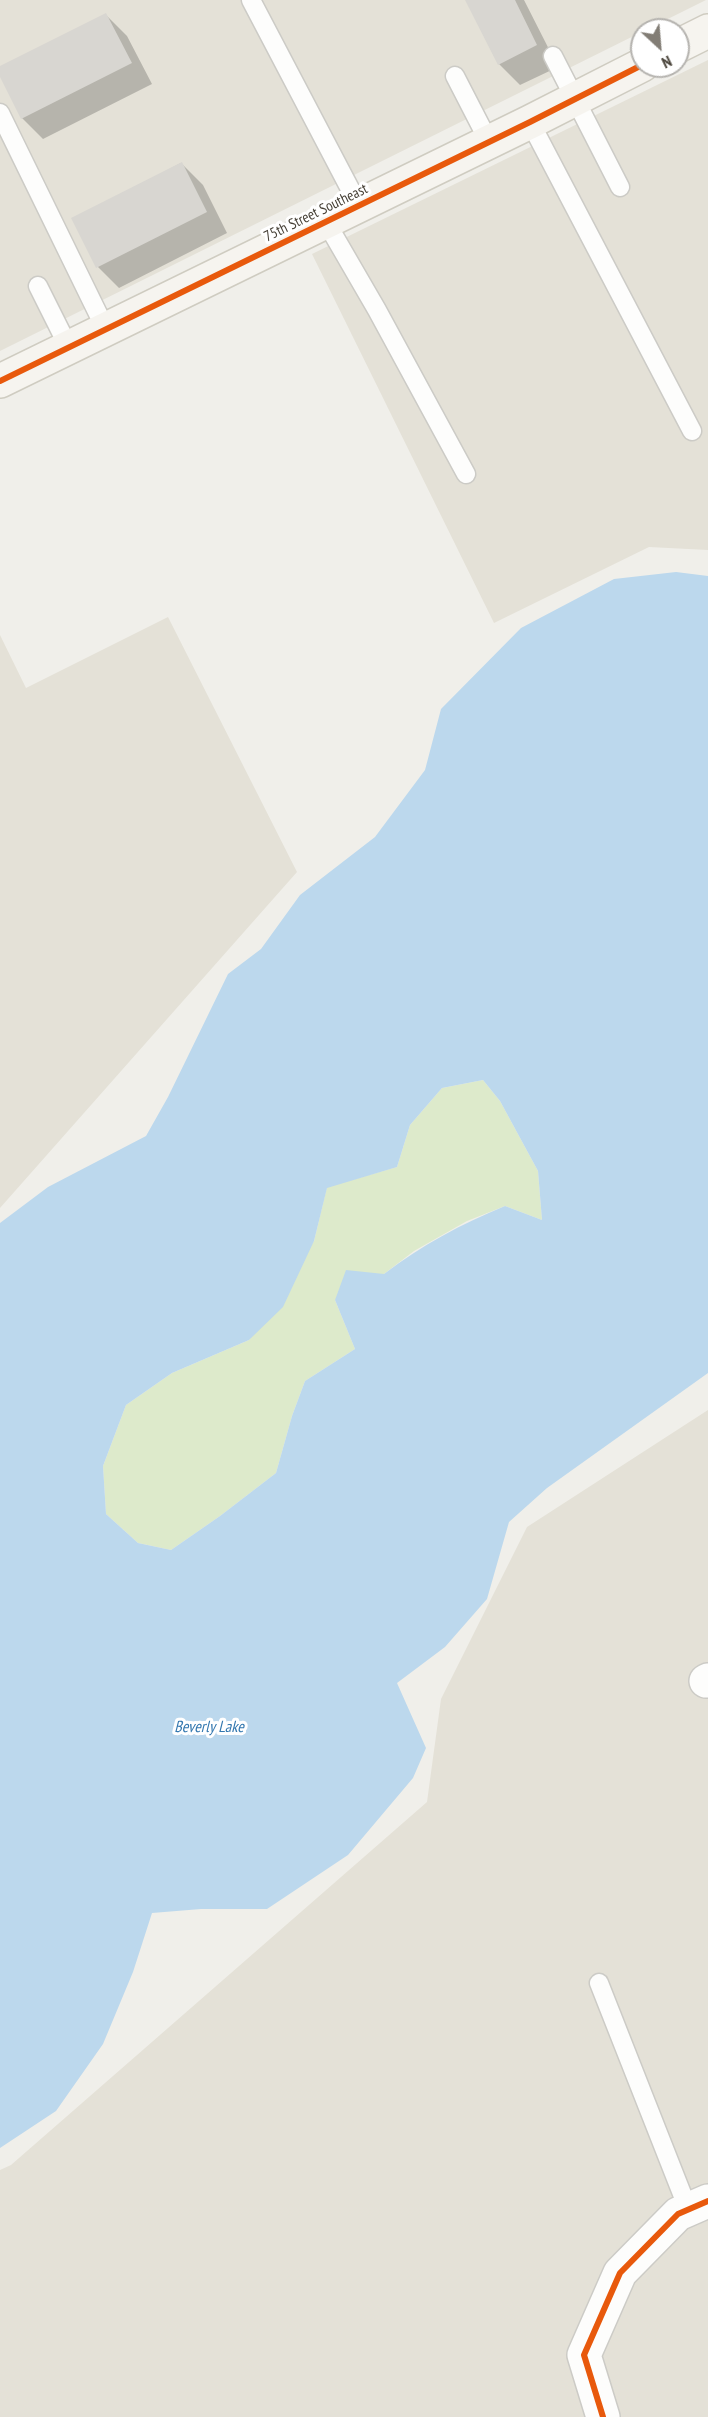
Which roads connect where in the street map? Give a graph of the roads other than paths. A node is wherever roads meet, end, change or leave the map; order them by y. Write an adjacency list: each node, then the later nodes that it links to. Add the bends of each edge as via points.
1 (251, 0): 12 (lane)
2 (708, 31): 3 (street)
3 (690, 40)
4 (553, 56): 7 (lane)
5 (630, 71): 7 (street, 75th Street Southeast)
6 (455, 76): 10 (lane)
7 (574, 99): 9 (street, 75th Street Southeast); 11 (lane)
8 (0, 113): 15 (lane)
9 (530, 122): 10 (street, 75th Street Southeast); 18 (lane)
10 (489, 142): 12 (street, 75th Street Southeast)
11 (620, 188)
12 (359, 206): 13 (street, 75th Street Southeast)
13 (326, 222): 15 (street, 75th Street Southeast); 19 (lane)
14 (38, 286): 16 (lane)
15 (106, 330): 16 (street, 75th Street Southeast)
16 (69, 348): 17 (street, 75th Street Southeast)
17 (0, 381)
18 (692, 431)
19 (466, 474)
20 (599, 1983): 21 (lane)
21 (698, 2205): 22 (street, via 678,2214 620,2273 584,2355)
22 (603, 2417)

